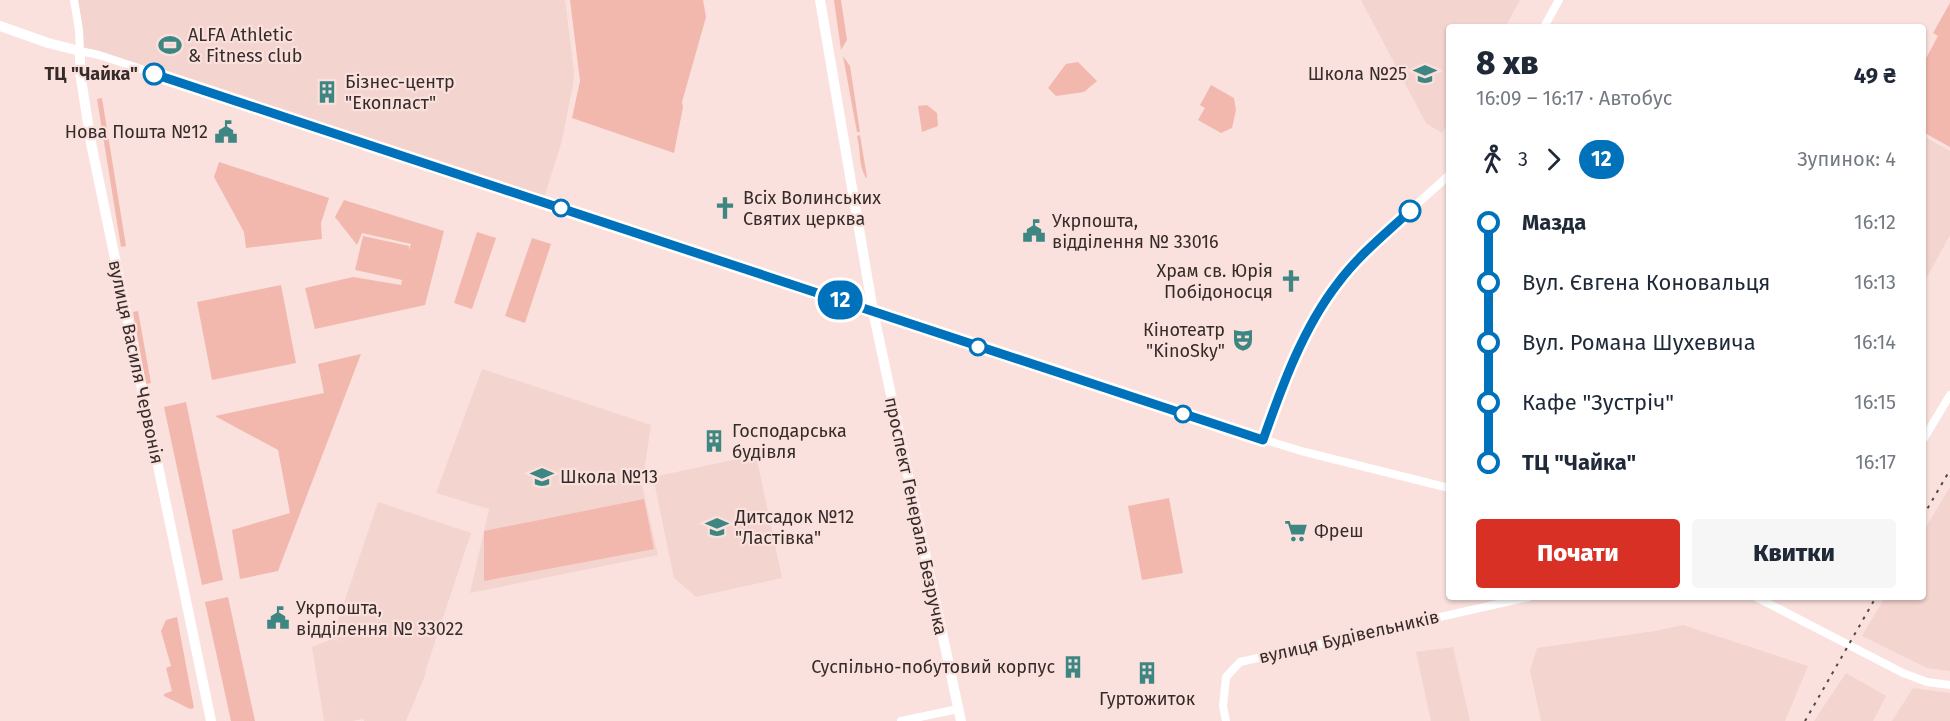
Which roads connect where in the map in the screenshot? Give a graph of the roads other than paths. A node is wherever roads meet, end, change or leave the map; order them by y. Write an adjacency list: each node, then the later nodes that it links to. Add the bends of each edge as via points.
1 (75, 0): 6 (street, вулиця Василя Червонія)
2 (820, 0): 8 (main road, проспект Генерала Безручка)
3 (1559, 0): 4 (street)
4 (1546, 24)
5 (0, 27): 6 (main road)
6 (80, 51): 8 (street); 17 (main road, вулиця Василя Червонія, via 91,143)
7 (1446, 178): 11 (street, via 1360,259 1322,305)
8 (873, 311): 11 (street); 16 (main road, проспект Генерала Безручка)
9 (1950, 395): 10 (street)
10 (1926, 435)
11 (1263, 440): 12 (street)
12 (1446, 487)
13 (1516, 600): 20 (street, вулиця Будівельників, via 1240,662 1226,677)
14 (1762, 600): 15 (street, via 1903,673)
15 (1950, 685)
16 (958, 709): 18 (street); 19 (main road, проспект Генерала Безручка)
17 (211, 721)
18 (901, 721)
19 (961, 721)
20 (1226, 721)

